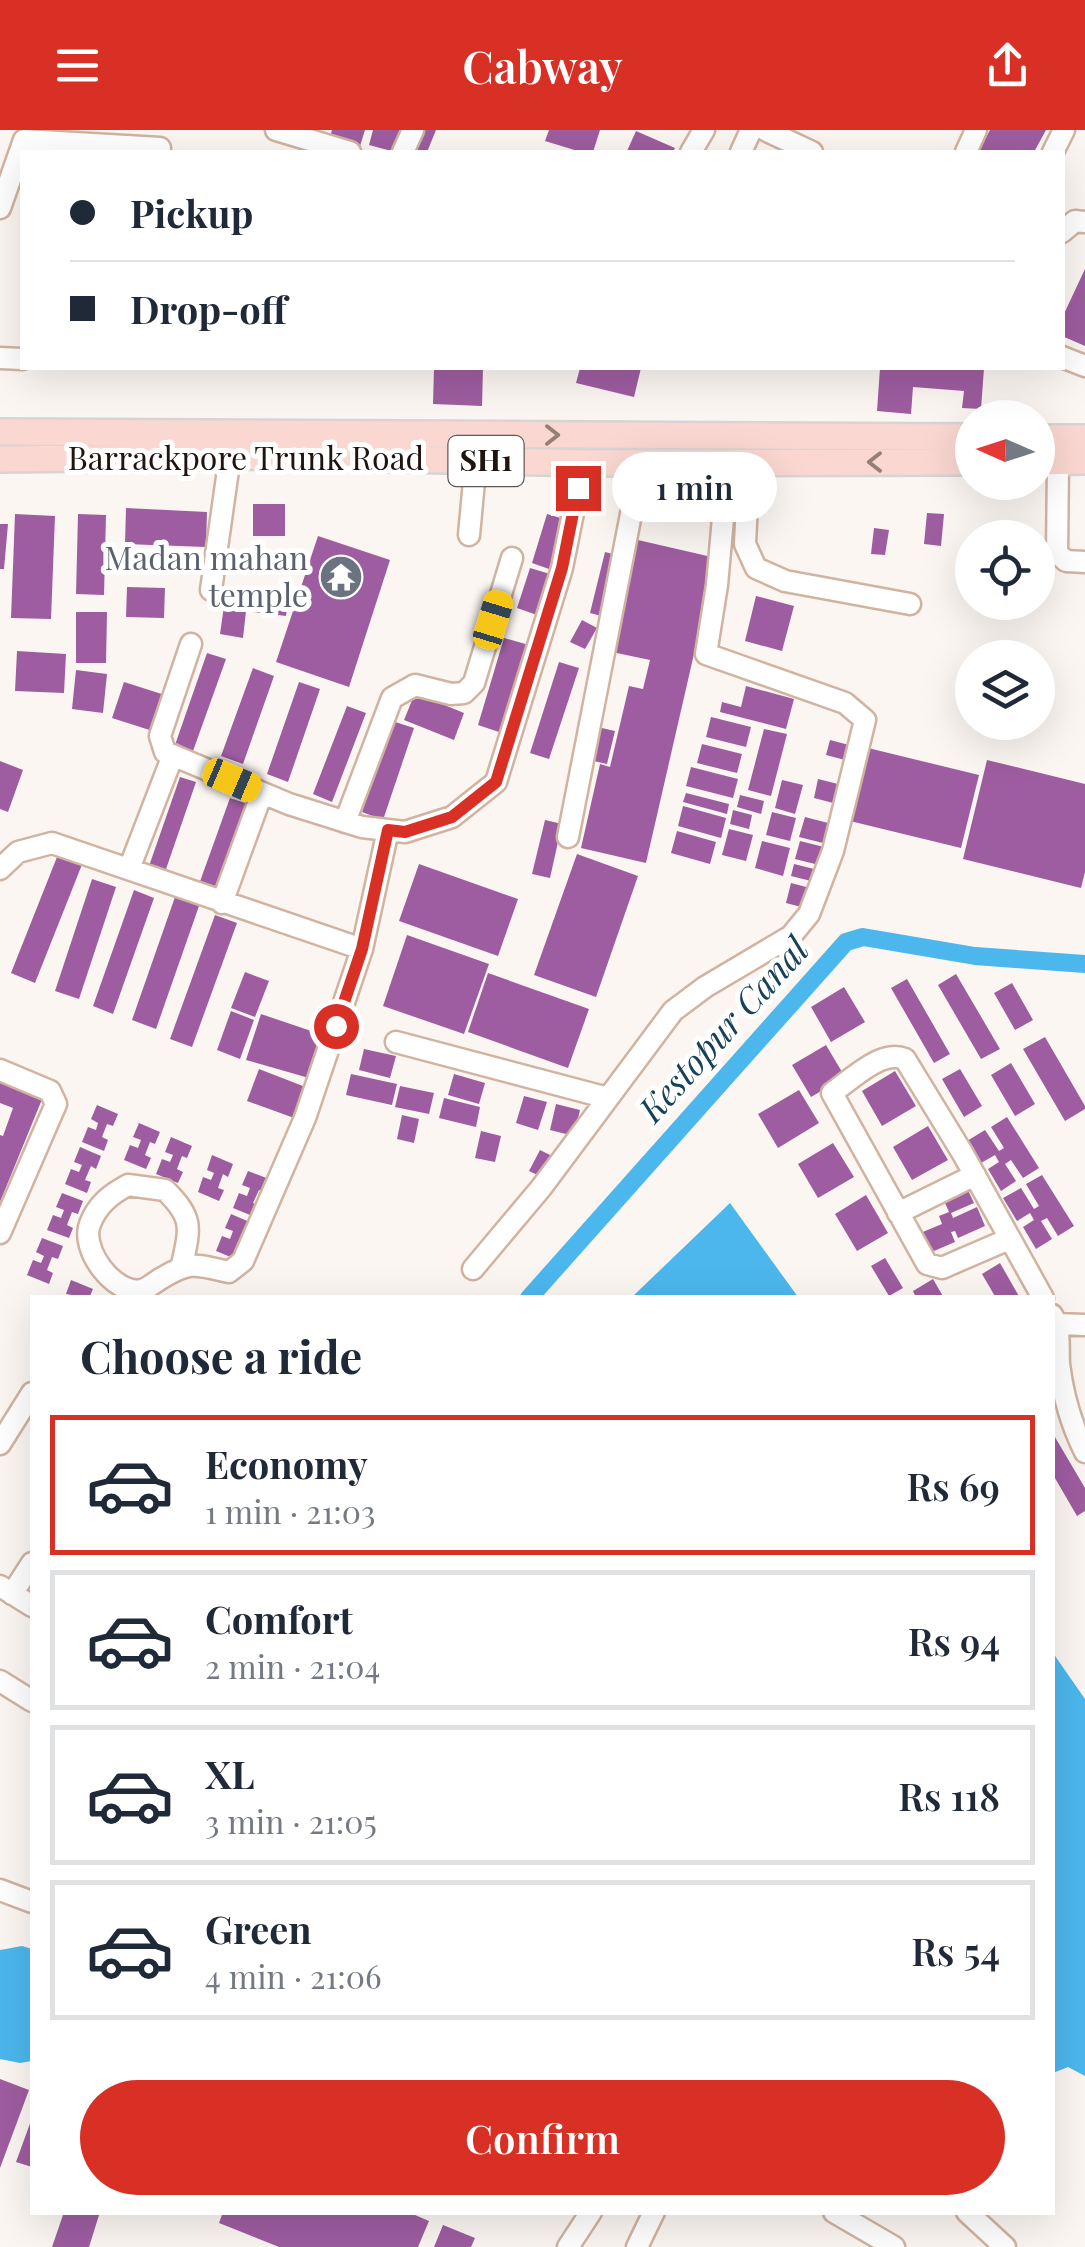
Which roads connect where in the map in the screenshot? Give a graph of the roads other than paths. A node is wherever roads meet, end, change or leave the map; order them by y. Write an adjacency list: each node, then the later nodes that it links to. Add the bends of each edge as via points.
1 (276, 130): 3 (street)
2 (766, 130): 7 (street)
3 (313, 135): 6 (street)
4 (160, 148): 5 (street, via 24,140)
5 (20, 150)
6 (346, 150)
7 (805, 150)
8 (20, 151): 9 (street)
9 (0, 208)
10 (0, 432): 11 (main road, Barrackpore Trunk Road / SH1, one-way to 11)
11 (955, 437)
12 (1055, 438): 13 (main road)
13 (1085, 438)
14 (230, 456): 15 (main road, Barrackpore Trunk Road / SH1); 16 (main road, Barrackpore Trunk Road / SH1); 27 (street)
15 (0, 459)
16 (476, 460): 22 (main road, Barrackpore Trunk Road / SH1); 24 (street)
17 (641, 462): 18 (main road, Barrackpore Trunk Road / SH1); 22 (main road, Barrackpore Trunk Road / SH1); 34 (street)
18 (739, 462): 19 (main road, Barrackpore Trunk Road / SH1, one-way to 18); 28 (street, via 746,544 756,568 785,581); 41 (street, via 706,654 844,703 866,720 810,914 791,936 673,1011)
19 (955, 462)
20 (1055, 462): 21 (main road)
21 (1085, 462)
22 (583, 463): 33 (street, via 562,568 496,782 452,817 405,832)
23 (1052, 500): 26 (street, via 1057,554)
24 (469, 535)
25 (512, 558): 32 (street, via 474,683 452,694 415,685 392,698)
26 (1085, 562)
27 (210, 590)
28 (910, 604)
29 (191, 644): 30 (street, via 160,736)
30 (173, 755): 31 (street); 35 (street)
31 (262, 793): 32 (street); 37 (street)
32 (345, 822): 33 (street)
33 (388, 830): 38 (street)
34 (568, 837)
35 (128, 868): 36 (street, via 52,843 18,852); 37 (street)
36 (0, 869)
37 (222, 903): 38 (street)
38 (362, 949): 46 (street, via 305,1118 242,1261 229,1272)
39 (396, 1042): 41 (street)
40 (0, 1070): 44 (street, via 50,1092 56,1104)
41 (608, 1098): 47 (street)
42 (974, 1175): 43 (street); 43 (street, via 905,1060 883,1058 832,1094); 45 (street)
43 (898, 1213): 45 (street, via 934,1268)
44 (0, 1233)
45 (1009, 1239): 48 (street)
46 (182, 1266): 46 (street, via 142,1290 123,1285 88,1247 94,1214 128,1185 165,1190 187,1214)
47 (474, 1269)
48 (1041, 1295)
49 (1055, 1320): 50 (street); 53 (street, via 1070,1422)
50 (1085, 1325)
51 (30, 1396): 52 (street)
52 (0, 1444)
53 (1085, 1452)
54 (18, 1579): 55 (street)
55 (30, 1602)
56 (0, 1680): 57 (street)
57 (30, 1701)
58 (0, 1890): 59 (street)
59 (30, 1901)
60 (590, 2215): 64 (street)
61 (653, 2215): 65 (street)
62 (839, 2215): 66 (street)
63 (970, 2215): 67 (street)
64 (568, 2247)
65 (637, 2247)
66 (894, 2247)
67 (1005, 2247)

